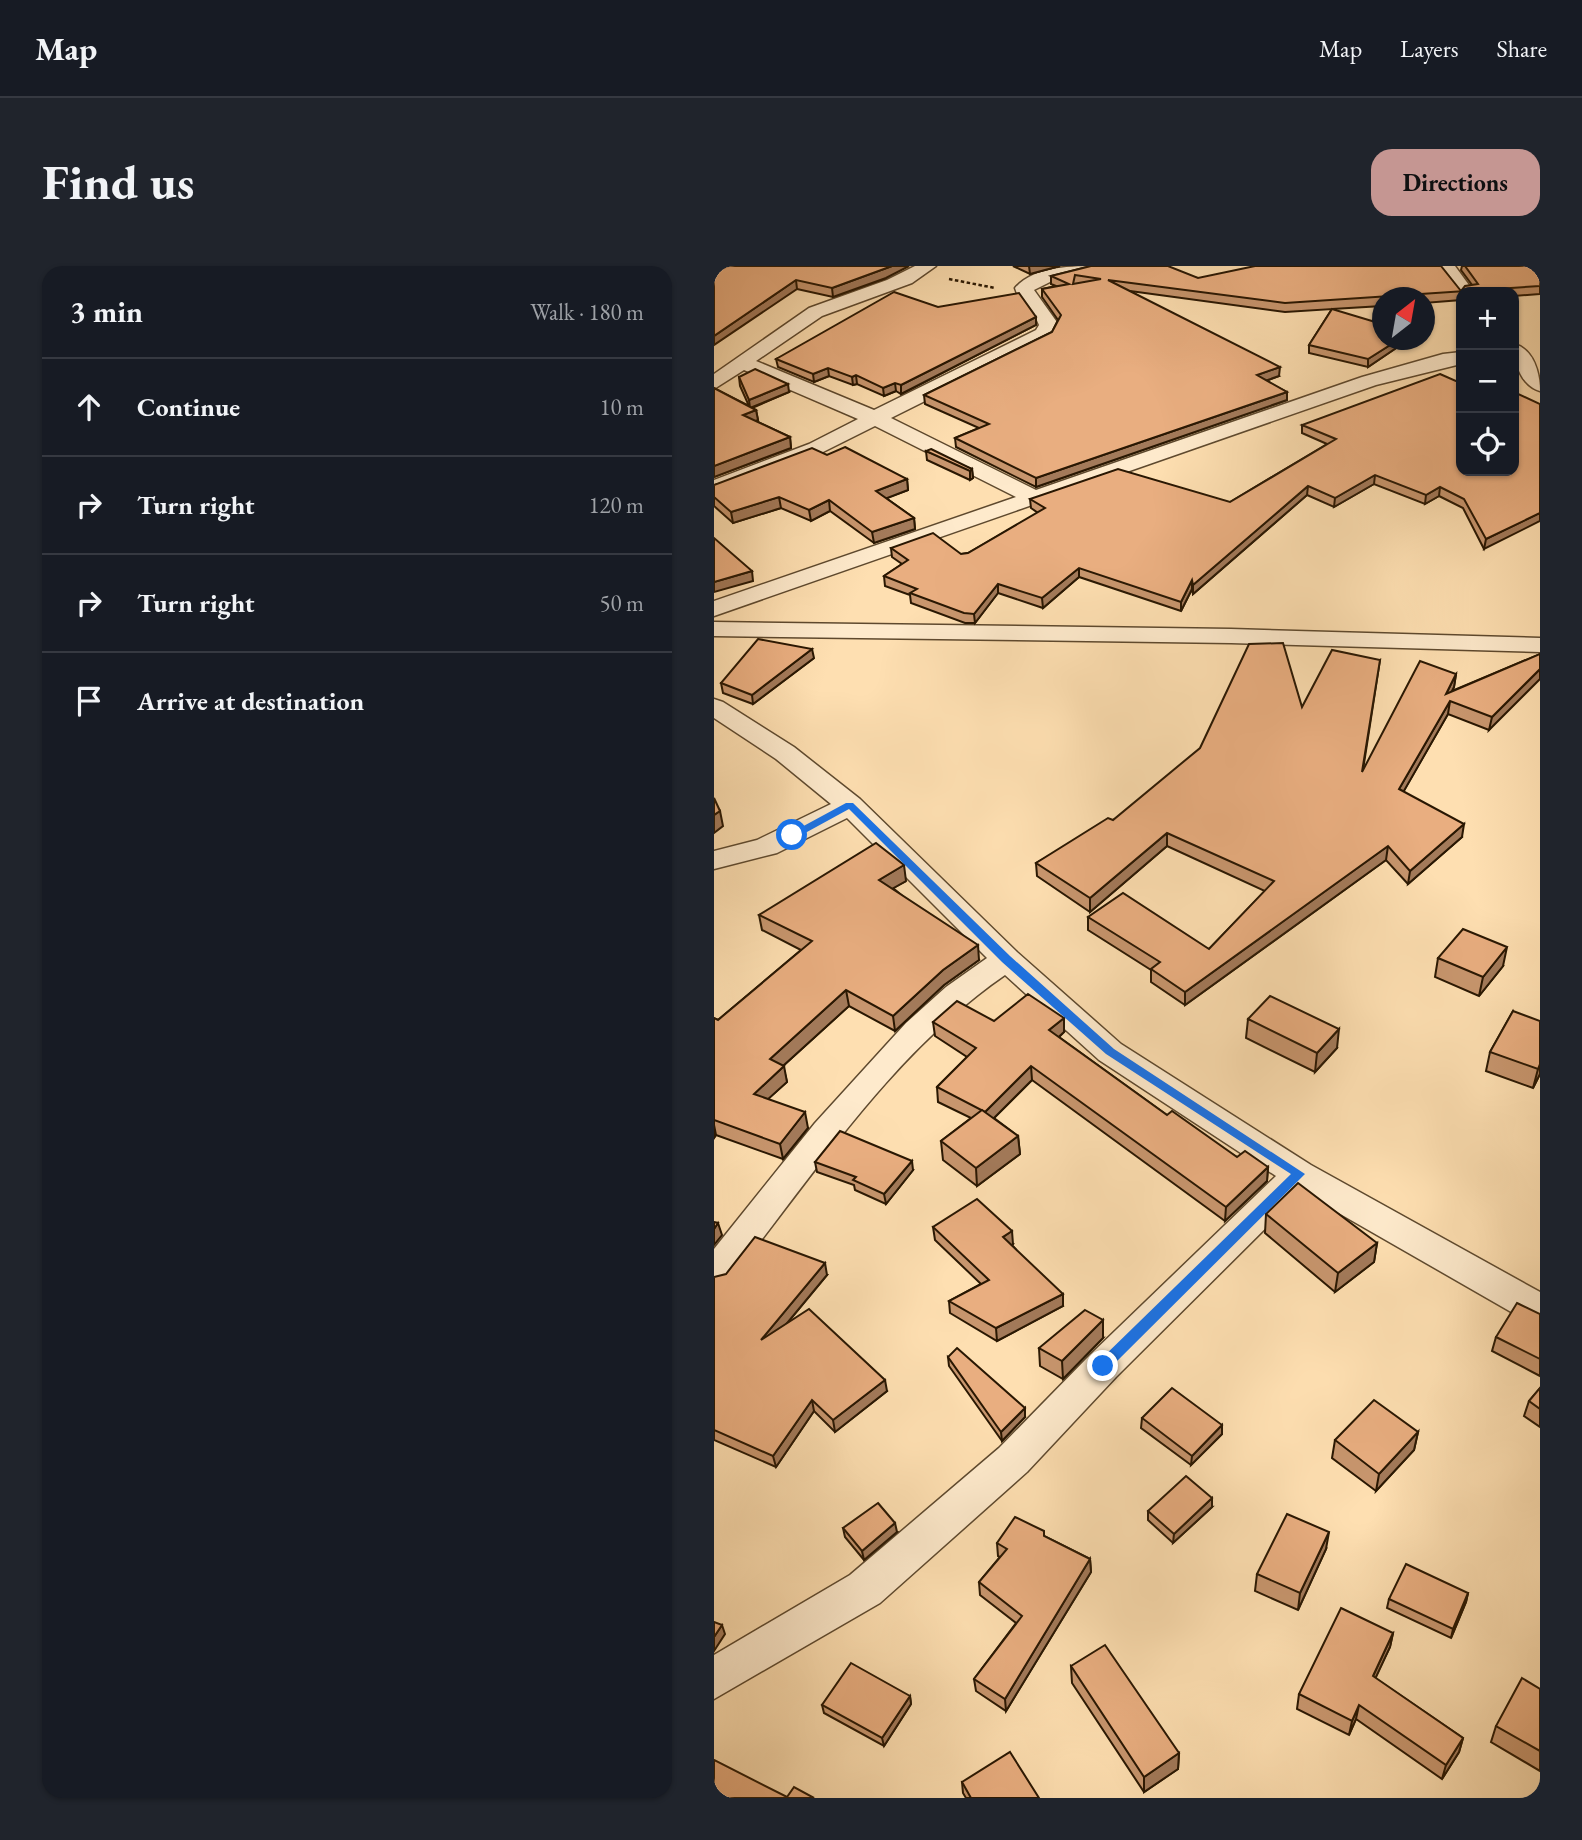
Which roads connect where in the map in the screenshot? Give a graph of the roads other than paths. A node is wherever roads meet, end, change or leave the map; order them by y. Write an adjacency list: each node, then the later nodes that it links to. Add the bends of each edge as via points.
1 (1091, 266): 12 (street, via 1054,272 1024,288 1025,296 1046,313 1049,325 1044,334)
2 (1446, 266): 4 (street)
3 (924, 268): 9 (street, via 795,323)
4 (1461, 287)
5 (1519, 353): 8 (street)
6 (1519, 357): 11 (street)
7 (1456, 359): 14 (street, via 1369,381)
8 (1540, 361)
9 (744, 363): 10 (street); 12 (street)
10 (714, 383)
11 (1540, 385)
12 (877, 419): 13 (street); 14 (street)
13 (714, 488)
14 (1036, 498): 15 (street)
15 (714, 609)
16 (714, 629): 17 (street)
17 (1540, 645)
18 (714, 708): 19 (street, via 785,753)
19 (850, 805): 20 (street, via 792,835 735,858); 21 (street)
20 (714, 860)
21 (1006, 959): 22 (street, via 1110,1052); 23 (street, via 951,999 905,1043 835,1122)
22 (1299, 1174): 24 (street); 25 (street, via 1013,1460 865,1590)
23 (714, 1274)
24 (1540, 1310)
25 (714, 1678)

